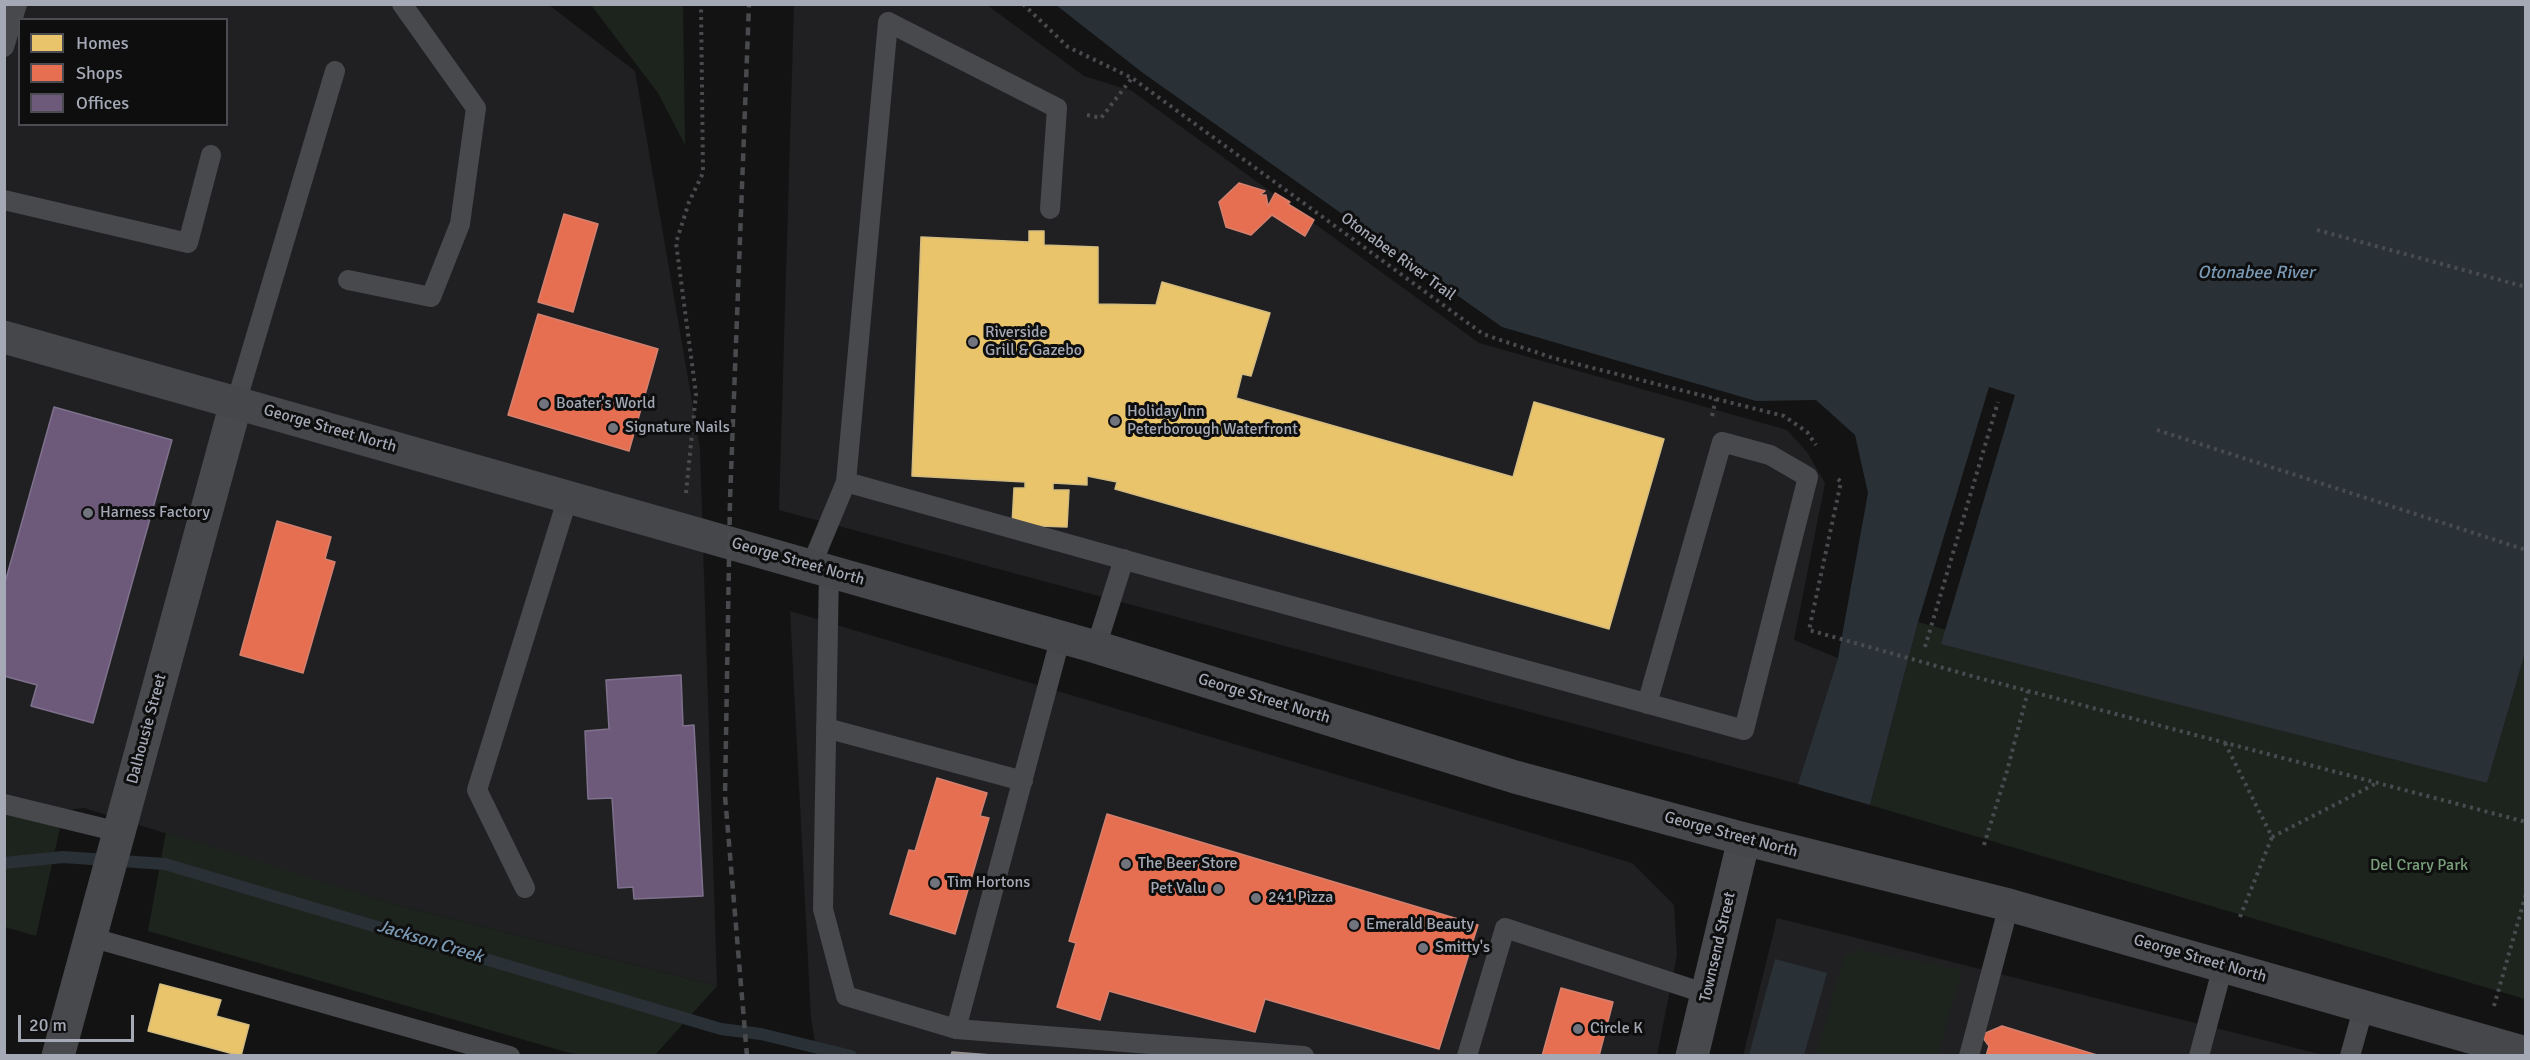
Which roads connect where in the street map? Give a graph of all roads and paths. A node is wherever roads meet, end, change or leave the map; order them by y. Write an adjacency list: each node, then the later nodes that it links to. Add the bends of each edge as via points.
1 (17, 4): 5 (lane)
2 (402, 4): 13 (lane, via 476,108 460,224 431,297)
3 (702, 4): 22 (path, via 702,173 676,243 696,394)
4 (1023, 4): 7 (path, Otonabee River Trail, via 1068,47)
5 (4, 47)
6 (335, 71): 17 (lane)
7 (1132, 78): 8 (path, via 1101,118); 19 (path, Otonabee River Trail, via 1483,334 1552,358 1784,416)
8 (1057, 108): 11 (lane); 20 (lane, via 888,22)
9 (211, 155): 10 (lane, via 188,243)
10 (4, 200)
11 (1050, 209)
12 (2318, 231): 14 (path)
13 (348, 280)
14 (2526, 286)
15 (4, 337): 17 (main road, George Street North)
16 (1998, 402): 29 (path)
17 (236, 403): 21 (main road, George Street North); 38 (street, Dalhousie Street)
18 (2157, 430): 23 (path)
19 (1807, 432)
20 (846, 482): 24 (lane); 25 (lane)
21 (568, 497): 22 (main road, George Street North); 42 (lane, via 477,790)
22 (682, 530): 25 (main road, George Street North)
23 (2526, 550)
24 (1124, 559): 28 (lane); 31 (lane)
25 (820, 568): 27 (main road, George Street North); 32 (lane)
26 (1809, 630): 30 (path)
27 (1061, 636): 28 (main road, George Street North); 34 (lane)
28 (1096, 647): 40 (main road, George Street North, via 1515,777)
29 (1925, 647)
30 (2028, 691): 33 (path); 41 (path)
31 (1647, 704): 31 (lane, via 1744,730 1808,477 1770,455 1722,442)
32 (826, 728): 34 (lane); 50 (lane, via 823,909 846,996)
33 (2225, 743): 35 (path); 39 (path)
34 (1023, 781): 50 (lane)
35 (2377, 783): 37 (path); 39 (path)
36 (4, 804): 38 (lane)
37 (2526, 822)
38 (120, 827): 46 (street, Dalhousie Street)
39 (2272, 837): 45 (path)
40 (1744, 840): 44 (main road, George Street North); 48 (street, Townsend Street)
41 (1984, 845)
42 (525, 888)
43 (2526, 894): 51 (path)
44 (2009, 905): 47 (main road, George Street North); 58 (lane)
45 (2240, 917)
46 (90, 937): 53 (street, Dalhousie Street); 54 (lane)
47 (2223, 966): 49 (main road, George Street North); 59 (lane)
48 (1707, 994): 56 (lane, via 1505,928); 57 (street, Townsend Street)
49 (2364, 1006): 51 (main road, George Street North); 60 (lane)
50 (956, 1029): 55 (lane)
51 (2483, 1039): 52 (main road, George Street North)
52 (2526, 1053)
53 (58, 1056)
54 (510, 1056)
55 (1304, 1056)
56 (1467, 1056)
57 (1692, 1056)
58 (1968, 1056)
59 (2199, 1056)
60 (2350, 1056)

